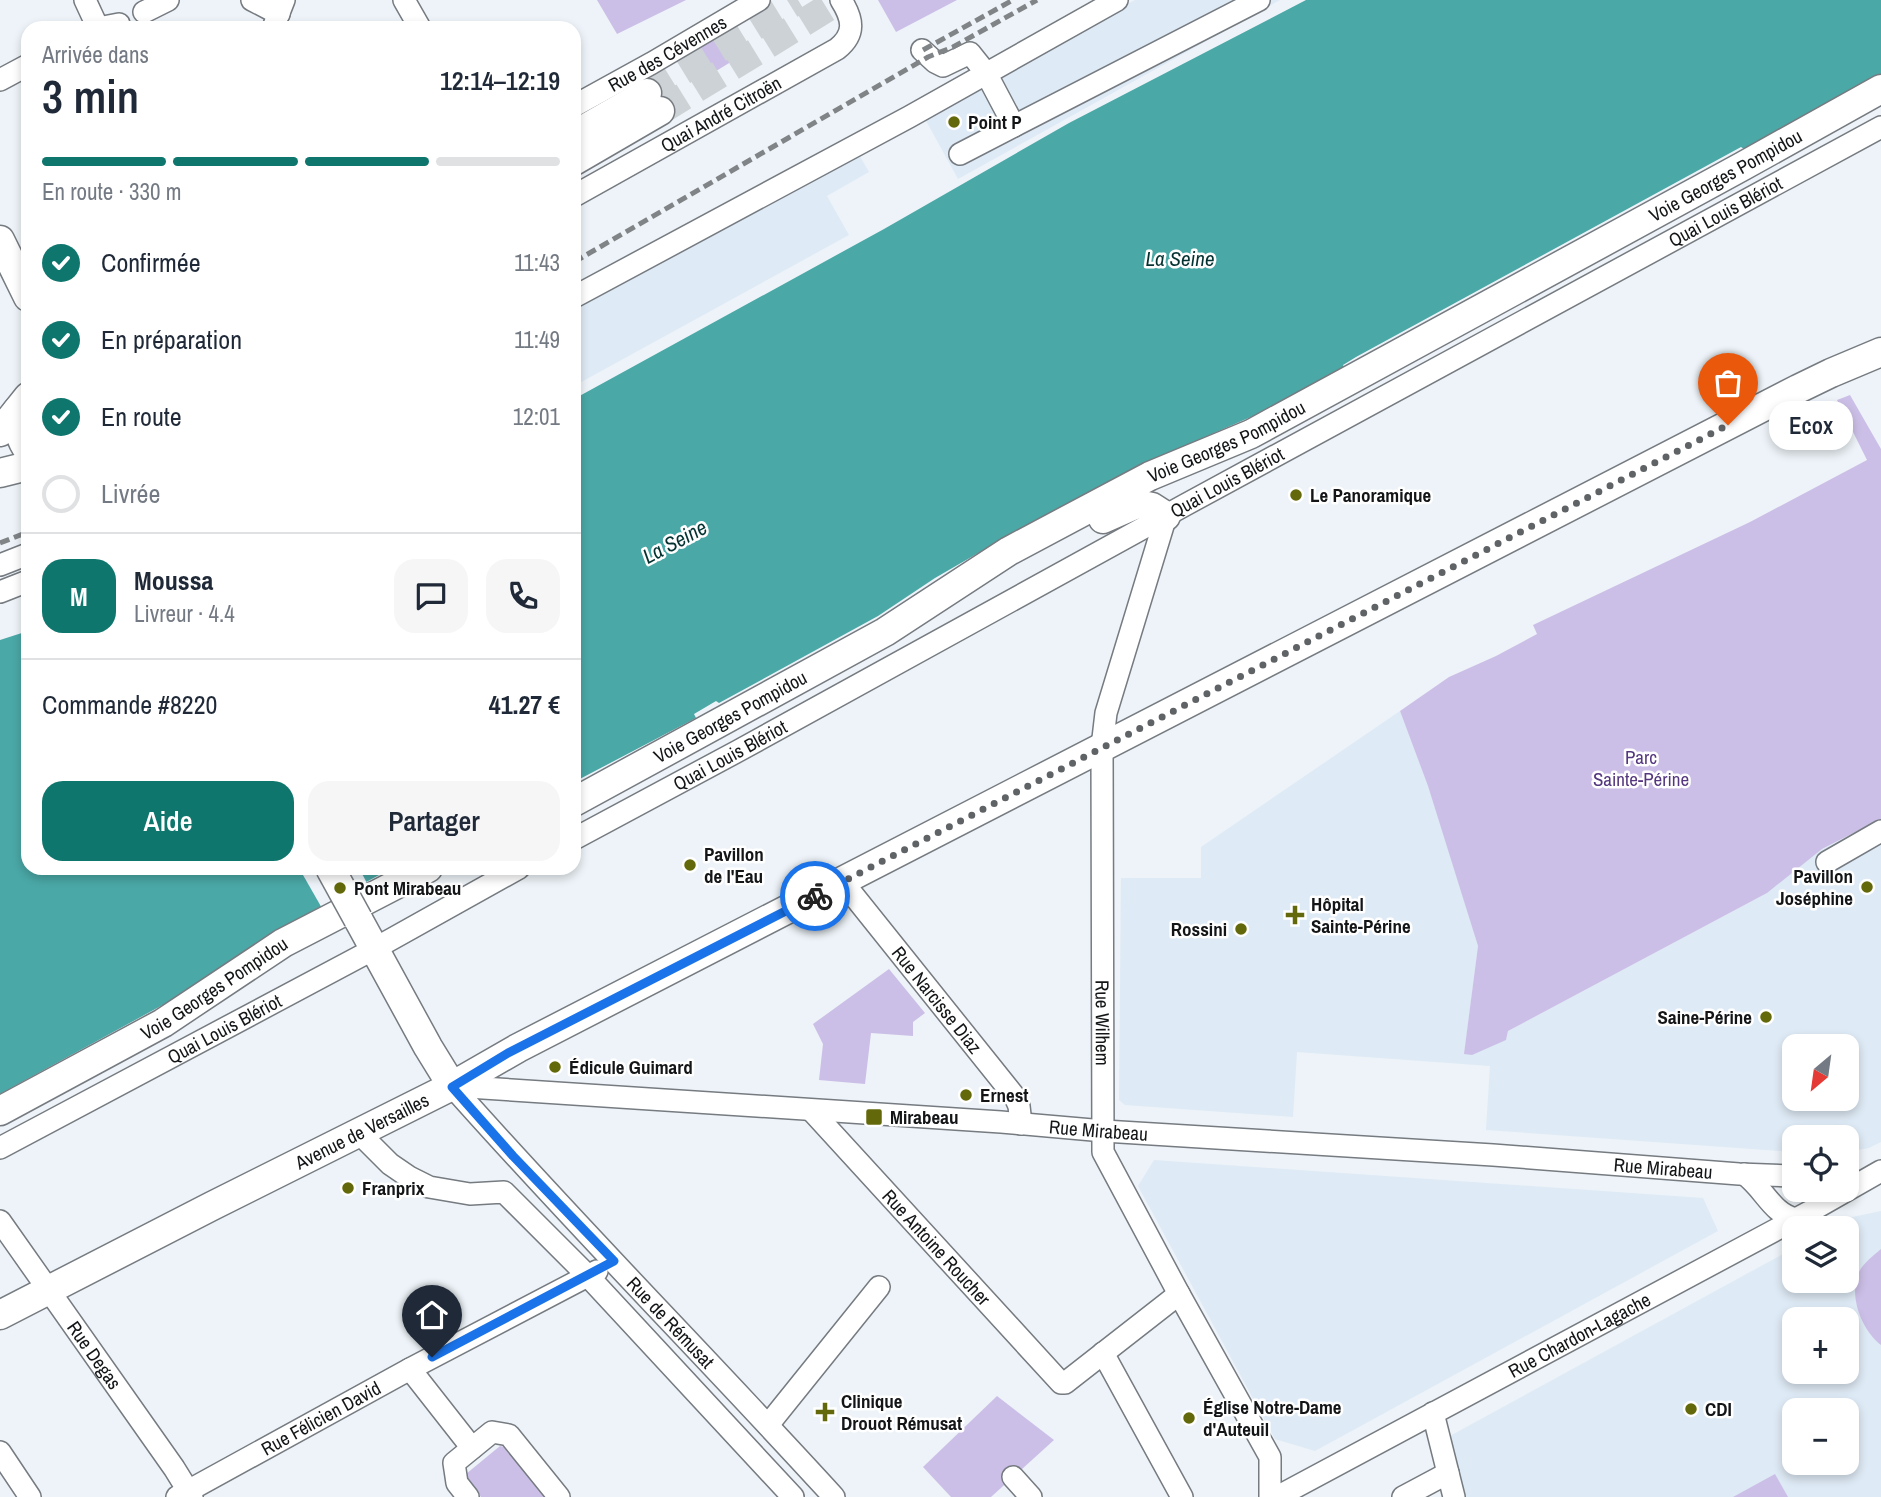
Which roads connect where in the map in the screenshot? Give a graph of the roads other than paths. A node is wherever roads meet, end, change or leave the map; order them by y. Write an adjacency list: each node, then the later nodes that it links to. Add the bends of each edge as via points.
1 (85, 0): 11 (street)
2 (168, 0): 9 (street)
3 (252, 0): 10 (street)
4 (404, 0): 12 (street)
5 (759, 0): 18 (street, Rue des Cévennes)
6 (1117, 0): 15 (street)
7 (1259, 0): 19 (street)
8 (846, 9): 24 (street, Quai André Citroën, via 850,32 837,49)
9 (144, 12)
10 (279, 14)
11 (99, 21)
12 (415, 21)
13 (922, 50): 15 (street, via 943,66 970,53)
14 (21, 69): 16 (street)
15 (986, 73): 19 (street); 27 (street)
16 (0, 80)
17 (1881, 89): 38 (main road, Voie Georges Pompidou, via 1251,434 1150,476 1009,551)
18 (581, 102)
19 (1014, 126): 22 (street)
20 (1881, 127): 33 (street, Quai Louis Blériot)
21 (581, 132): 23 (main road, Quai André Citroën, via 654,102)
22 (961, 154)
23 (581, 156)
24 (581, 192)
25 (3, 252): 26 (main road)
26 (21, 284)
27 (581, 293)
28 (1881, 352): 39 (main road, Avenue de Versailles, via 1798,389)
29 (11, 411): 30 (main road)
30 (21, 437)
31 (21, 468): 32 (main road)
32 (0, 473)
33 (1166, 516): 38 (main road, via 1152,506 1137,504 974,589); 39 (street, Rue Wilhem, via 1106,713); 42 (street, Quai Louis Blériot)
34 (21, 557): 35 (street)
35 (0, 565)
36 (21, 584): 37 (street)
37 (0, 592)
38 (922, 608): 40 (main road, Voie Georges Pompidou)
39 (1102, 747): 47 (main road, Avenue de Versailles); 53 (street, Rue Wilhem)
40 (581, 798)
41 (1881, 831): 43 (street)
42 (581, 835)
43 (1827, 862)
44 (334, 875): 48 (main road, bridge)
45 (414, 875): 51 (main road, Voie Georges Pompidou, via 283,943 163,1023)
46 (506, 875): 48 (street, Quai Louis Blériot)
47 (842, 881): 49 (main road, Avenue de Versailles, via 508,1053); 52 (street, Rue Narcisse Diaz, via 1015,1097)
48 (374, 949): 49 (main road); 55 (street, Quai Louis Blériot)
49 (452, 1087): 50 (street, Rue Mirabeau); 54 (main road, Avenue de Versailles); 68 (street, Rue de Rémusat)
50 (811, 1110): 52 (street, Rue Mirabeau); 74 (street, Rue Antoine Roucher, via 1061,1383)
51 (0, 1111)
52 (1021, 1124): 53 (street, Rue Mirabeau)
53 (1104, 1131): 57 (street, Rue Mirabeau); 72 (street, Rue Wilhem, via 1103,1152)
54 (359, 1133): 69 (street, via 390,1164 429,1187 470,1194 504,1192); 71 (main road, Avenue de Versailles)
55 (0, 1148)
56 (1881, 1170): 60 (street, Rue Chardon-Lagache)
57 (1744, 1174): 58 (street, Rue Mirabeau); 63 (street)
58 (1782, 1175)
59 (1782, 1178): 63 (street, via 1772,1183)
60 (1859, 1178)
61 (1859, 1182): 62 (street)
62 (1881, 1183)
63 (1769, 1201): 66 (street, via 1780,1213)
64 (1813, 1202): 66 (street)
65 (1820, 1202): 66 (street, Rue Chardon-Lagache)
66 (1802, 1215): 76 (street, Rue Chardon-Lagache)
67 (0, 1221): 71 (street, Rue Degas)
68 (614, 1261): 69 (street, Rue Félicien David); 77 (street, Rue de Rémusat)
69 (588, 1276): 75 (street, Rue Félicien David); 86 (street)
70 (879, 1287): 77 (street)
71 (48, 1290): 73 (main road, Avenue de Versailles); 82 (street, Rue Degas)
72 (1179, 1294): 74 (street); 90 (street, Rue Wilhem, via 1270,1457)
73 (0, 1315)
74 (1103, 1353): 89 (street)
75 (410, 1369): 78 (street); 82 (street, Rue Félicien David)
76 (1433, 1413): 80 (street); 91 (street, Rue Chardon-Lagache)
77 (768, 1425): 87 (street, Rue de Rémusat)
78 (472, 1448): 84 (street, via 454,1463 457,1483); 85 (street, via 492,1432 509,1435)
79 (0, 1452): 83 (street)
80 (1448, 1473): 92 (street); 93 (street)
81 (1013, 1477): 88 (street)
82 (186, 1495)
83 (30, 1497)
84 (468, 1497)
85 (559, 1497)
86 (793, 1497)
87 (834, 1497)
88 (1031, 1497)
89 (1182, 1497)
90 (1270, 1497)
91 (1277, 1497)
92 (1403, 1497)
93 (1454, 1497)

